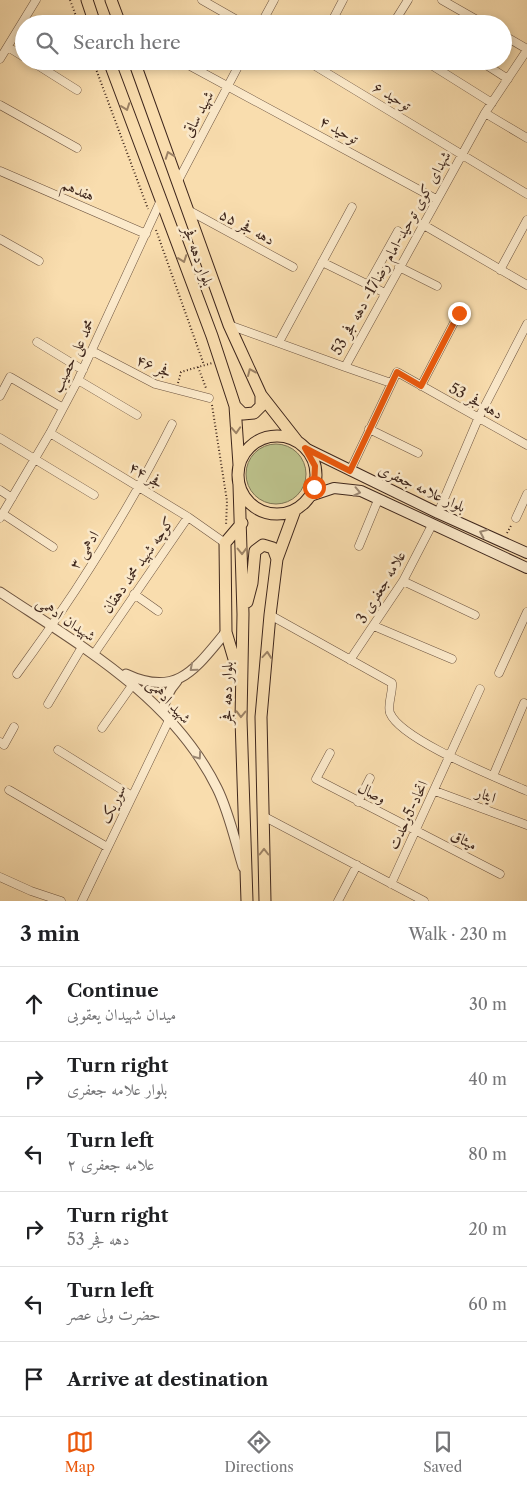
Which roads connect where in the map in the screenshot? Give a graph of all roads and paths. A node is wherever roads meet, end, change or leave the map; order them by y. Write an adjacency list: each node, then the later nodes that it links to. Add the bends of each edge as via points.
1 (36, 0): 10 (street)
2 (70, 0): 11 (path)
3 (87, 0): 12 (main road)
4 (111, 0): 13 (main road)
5 (202, 0): 14 (street)
6 (274, 0): 15 (street)
7 (342, 0): 16 (street)
8 (408, 0): 17 (street)
9 (442, 0): 18 (street)
10 (27, 15)
11 (75, 15)
12 (93, 15)
13 (117, 15)
14 (228, 15)
15 (266, 15)
16 (335, 15)
17 (399, 15)
18 (468, 15)
19 (15, 35): 21 (street)
20 (512, 40): 22 (street)
21 (8, 47): 23 (street); 24 (street)
22 (527, 49): 25 (street, شهدای کوی توحید-امام رضا17- دهه فجر 53)
23 (15, 51)
24 (0, 59)
25 (518, 63): 26 (street); 35 (street, شهدای کوی توحید-امام رضا17- دهه فجر 53)
26 (527, 68)
27 (45, 70): 37 (street)
28 (113, 70): 48 (main road, بلوار دهه فجر, one-way to 48)
29 (137, 70): 45 (main road, بلوار دهه فجر, one-way to 29)
30 (198, 70): 36 (street, توحید ۴)
31 (236, 70): 36 (street, شهید ساقی)
32 (322, 70): 43 (street, توحید ۶)
33 (439, 70): 38 (street)
34 (494, 70): 35 (street)
35 (508, 79): 38 (street, شهدای کوی توحید-امام رضا17- دهه فجر 53)
36 (228, 86): 45 (street, شهید ساقی); 47 (street, توحید ۴)
37 (77, 90)
38 (492, 103): 40 (street, شهدای کوی توحید-امام رضا17- دهه فجر 53)
39 (0, 105): 42 (street)
40 (486, 113): 41 (street); 43 (street, شهدای کوی توحید-امام رضا17- دهه فجر 53)
41 (527, 138)
42 (77, 148)
43 (463, 154): 46 (street, توحید ۶); 47 (street, شهدای کوی توحید-امام رضا17- دهه فجر 53)
44 (0, 171): 54 (street, هفدهم)
45 (178, 180): 50 (main road, بلوار دهه فجر)
46 (527, 194)
47 (436, 199): 52 (street, شهدای کوی توحید-امام رضا17- دهه فجر 53)
48 (161, 200): 54 (street, محمد علی حصیب); 71 (main road, بلوار دهه فجر, one-way to 71)
49 (352, 207): 57 (street)
50 (188, 210): 58 (street, دهه فجر ۵۵); 66 (main road, بلوار دهه فجر)
51 (527, 220): 60 (street)
52 (422, 224): 59 (street, شهدای کوی توحید-امام رضا17- دهه فجر 53); 60 (street)
53 (398, 231): 61 (street)
54 (146, 234): 70 (street, محمد علی حصیب)
55 (0, 239): 56 (street)
56 (39, 261)
57 (322, 262): 61 (street); 69 (street)
58 (293, 267)
59 (399, 267): 63 (street); 64 (street, شهدای کوی توحید-امام رضا17- دهه فجر 53)
60 (500, 270): 62 (street)
61 (368, 285): 64 (street)
62 (527, 285)
63 (437, 286)
64 (385, 293): 73 (street, شهدای کوی توحید-امام رضا17- دهه فجر 53)
65 (459, 313): 77 (street)
66 (229, 324): 69 (street, شهدای کوی توحید-امام رضا17- دهه فجر 53); 79 (main road, بلوار دهه فجر, one-way to 66)
67 (527, 324): 85 (street)
68 (37, 342): 74 (street)
69 (279, 342): 73 (street, شهدای کوی توحید-امام رضا17- دهه فجر 53)
70 (92, 351): 74 (street, محمد علی حصیب); 78 (street, فجر ۴۶, via 155,384)
71 (220, 360): 72 (path); 82 (main road, بلوار دهه فجر)
72 (198, 367): 78 (path, via 181,372); 81 (path)
73 (345, 367): 76 (street)
74 (83, 370): 75 (street, محمد علی حصیب)
75 (78, 380): 83 (street, محمد علی حصیب); 84 (street)
76 (391, 383): 77 (street, دهه فجر 53, via 397,372); 87 (street)
77 (421, 386): 85 (street, دهه فجر 53)
78 (177, 390): 81 (street, فجر ۴۶)
79 (261, 395): 82 (main road, via 262,406 254,414 243,414); 90 (main road, بلوار دهه فجر)
80 (0, 396): 83 (street, via 10,377)
81 (210, 398): 111 (path, via 227,501)
82 (235, 406): 94 (main road, بلوار دهه فجر, one-way to 94)
83 (63, 408): 88 (street, محمد علی حصیب)
84 (137, 414)
85 (478, 419): 91 (street, دهه فجر 53); 105 (street)
86 (172, 424): 97 (street, ادهمی ۳)
87 (369, 429): 92 (street); 95 (street)
88 (50, 433): 93 (street, محمد علی حصیب); 97 (street, فجر ۴۴)
89 (0, 438): 93 (street)
90 (301, 445): 94 (main road, via 277,436 267,437 249,447); 95 (main road, بلوار علامه جعفری); 101 (main road, via 312,456 316,471)
91 (527, 445)
92 (418, 453)
93 (35, 460): 100 (street); 102 (street, محمد علی حصیب)
94 (238, 465): 96 (main road)
95 (350, 471): 105 (main road, بلوار علامه جعفری)
96 (239, 485): 104 (main road, via 248,502 265,512); 109 (main road, بلوار دهه فجر)
97 (140, 488): 107 (street, فجر ۴۴); 128 (street, ادهمی ۳)
98 (0, 490): 102 (street)
99 (527, 494): 108 (street)
100 (94, 495)
101 (310, 496): 103 (main road, بلوار علامه جعفری, one-way to 103, via 334,488 361,492); 104 (main road)
102 (12, 498): 106 (street, محمد علی حصیب)
103 (378, 500): 110 (main road, بلوار علامه جعفری); 114 (street)
104 (295, 510): 117 (main road)
105 (438, 513): 112 (main road, بلوار علامه جعفری, one-way to 105)
106 (1, 516): 115 (street)
107 (188, 517): 113 (street, فجر ۴۴); 121 (street, کوچه شهید محمد دهقان)
108 (516, 518): 112 (path)
109 (242, 523): 113 (main road); 124 (main road, بلوار دهه فجر, one-way to 124)
110 (432, 525): 118 (main road, بلوار علامه جعفری); 119 (street, علامه جعفری 3)
111 (226, 526)
112 (502, 542): 116 (main road, بلوار علامه جعفری)
113 (225, 543): 129 (main road)
114 (359, 546)
115 (52, 547)
116 (527, 553)
117 (277, 559): 124 (main road, via 273,548 263,545 255,551 252,583); 125 (main road)
118 (527, 568)
119 (403, 581): 126 (street); 127 (street, علامه جعفری 3)
120 (0, 592): 128 (street, شهیدان ادهمی)
121 (134, 594): 122 (street); 131 (street, کوچه شهید محمد دهقان)
122 (158, 611)
123 (527, 612): 135 (street)
124 (243, 614): 139 (main road, بلوار دهه فجر)
125 (270, 615): 133 (street); 157 (main road, one-way to 125, via 262,717)
126 (475, 615)
127 (374, 626): 132 (street); 133 (street, علامه جعفری 3)
128 (52, 627): 130 (street, شهیدان ادهمی); 136 (street, ادهمی ۳)
129 (226, 632): 137 (street, شهید ادهمی, one-way to 137, via 194,669); 139 (main road)
130 (82, 647): 131 (street, شهیدان ادهمی); 142 (street)
131 (94, 654): 134 (street, شهیدان ادهمی)
132 (452, 659)
133 (350, 660): 149 (street, via 392,682 389,710 394,721)
134 (117, 670): 137 (street, شهید ادهمی, via 156,684); 138 (street, شهید ادهمی)
135 (499, 673)
136 (17, 674)
137 (177, 681): 143 (street, via 164,701)
138 (133, 684): 143 (street, شهید ادهمی); 145 (street)
139 (242, 687): 163 (main road, بلوار دهه فجر, one-way to 163)
140 (480, 689): 149 (street, اتحاد-5وحدت)
141 (524, 703): 150 (street)
142 (48, 704)
143 (166, 716): 155 (street, سوریک); 163 (street, شهید ادهمی, one-way to 163, via 201,760 218,789)
144 (14, 727): 146 (street, via 4,745)
145 (102, 728)
146 (0, 742)
147 (58, 750): 155 (street)
148 (330, 753): 156 (street, وصال, via 316,780)
149 (449, 758): 150 (street); 153 (street, اتحاد-5وحدت)
150 (493, 776): 154 (street)
151 (370, 778): 156 (street)
152 (8, 790): 160 (street)
153 (435, 791): 158 (street, ایثار); 159 (street, اتحاد-5وحدت)
154 (527, 791)
155 (132, 796): 160 (street, سوریک)
156 (358, 802): 159 (street, وصال)
157 (263, 816): 161 (street); 169 (main road, one-way to 157)
158 (527, 825)
159 (416, 831): 162 (street, میثاق); 165 (street, اتحاد-5وحدت)
160 (107, 847): 167 (street, سوریک)
161 (357, 865): 165 (street); 170 (street)
162 (500, 874)
163 (246, 876): 168 (main road, بلوار دهه فجر)
164 (0, 877): 166 (street)
165 (391, 884): 171 (street)
166 (61, 901)
167 (82, 901)
168 (247, 901)
169 (265, 901)
170 (338, 901)
171 (424, 901)

